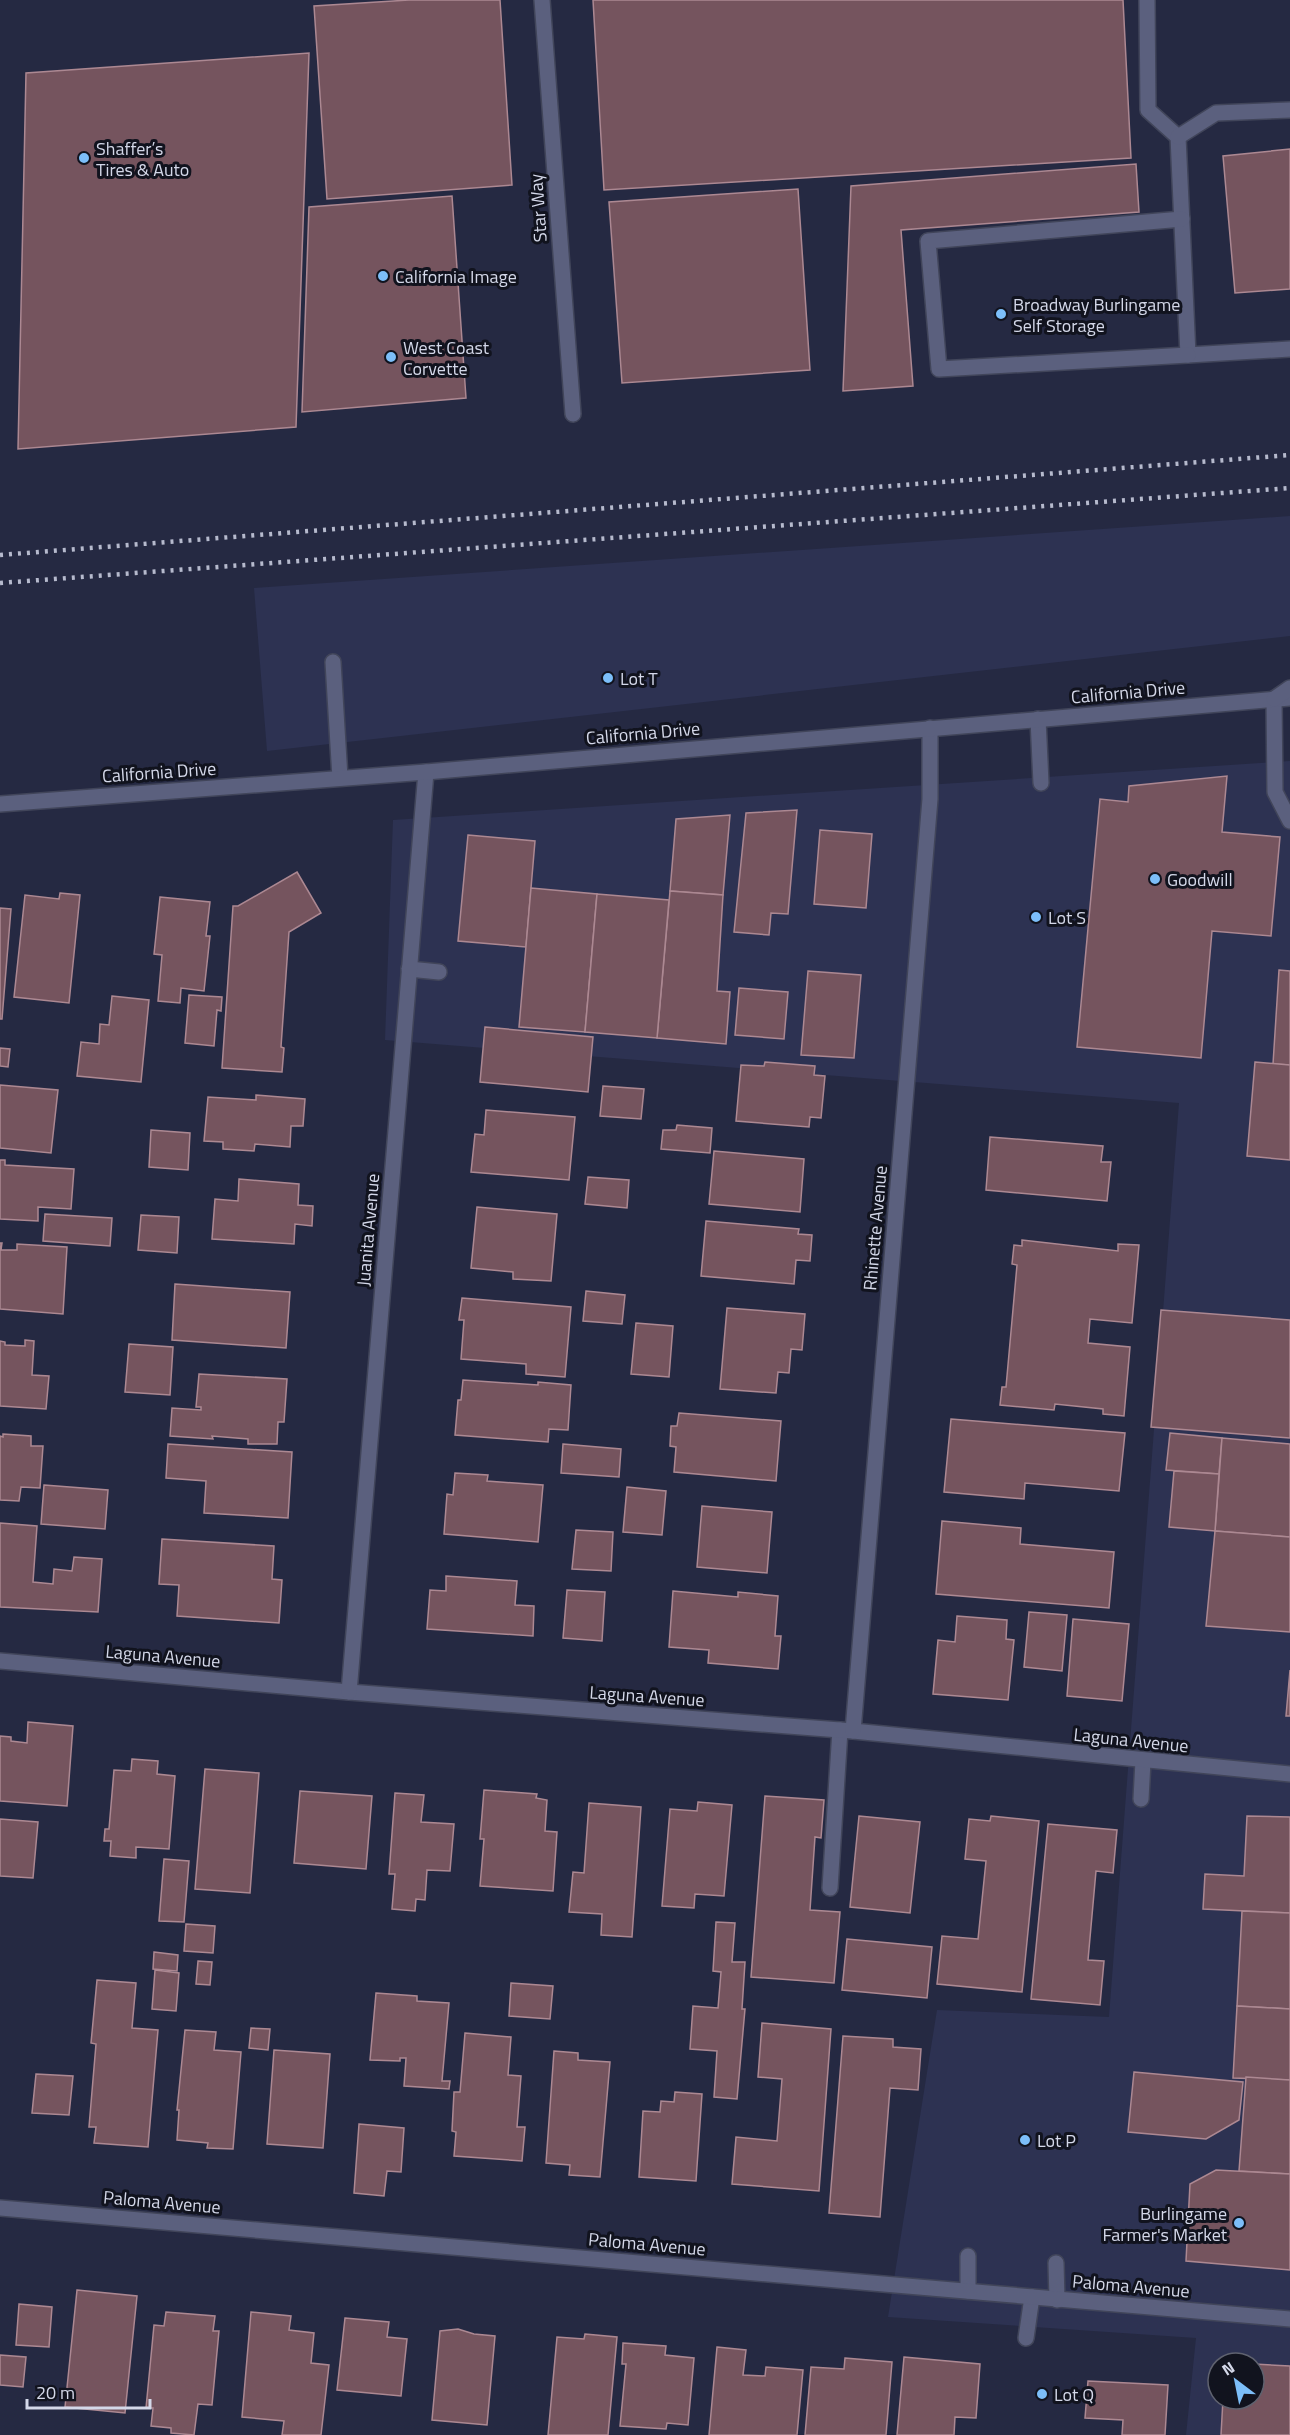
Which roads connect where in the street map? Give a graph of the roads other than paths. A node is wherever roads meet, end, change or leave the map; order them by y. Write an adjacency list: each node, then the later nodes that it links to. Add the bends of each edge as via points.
1 (542, 0): 8 (street, Star Way)
2 (1147, 0): 4 (street, via 1148,110)
3 (1290, 110): 4 (street, via 1216,113)
4 (1178, 137): 5 (street)
5 (1182, 219): 7 (street); 7 (street, via 928,241 939,369)
6 (1290, 349): 7 (street)
7 (1188, 355)
8 (573, 414)
9 (333, 662): 16 (street)
10 (1290, 688): 12 (street)
11 (1290, 698): 12 (street, California Drive)
12 (1274, 699): 13 (street, California Drive); 19 (street, via 1275,792)
13 (1038, 719): 14 (street, California Drive); 17 (street)
14 (930, 728): 15 (street, California Drive); 24 (street, Rhinette Avenue, via 930,799)
15 (426, 772): 16 (street, California Drive); 20 (street, Juanita Avenue)
16 (340, 778): 18 (street, California Drive)
17 (1041, 783)
18 (0, 804)
19 (1290, 821)
20 (409, 969): 21 (street); 23 (street, Juanita Avenue)
21 (439, 972)
22 (0, 1661): 23 (street, Laguna Avenue)
23 (349, 1692): 24 (street, Laguna Avenue)
24 (846, 1731): 25 (street, Laguna Avenue); 28 (street, Rhinette Avenue)
25 (1143, 1761): 26 (street, Laguna Avenue); 27 (street)
26 (1290, 1774)
27 (1141, 1799)
28 (830, 1888)
29 (0, 2208): 32 (street, Paloma Avenue)
30 (968, 2256): 32 (street)
31 (1056, 2263): 34 (street)
32 (968, 2291): 33 (street, Paloma Avenue)
33 (1032, 2297): 34 (street, Paloma Avenue); 36 (street)
34 (1057, 2300): 35 (street, Paloma Avenue)
35 (1290, 2319)
36 (1026, 2338)

